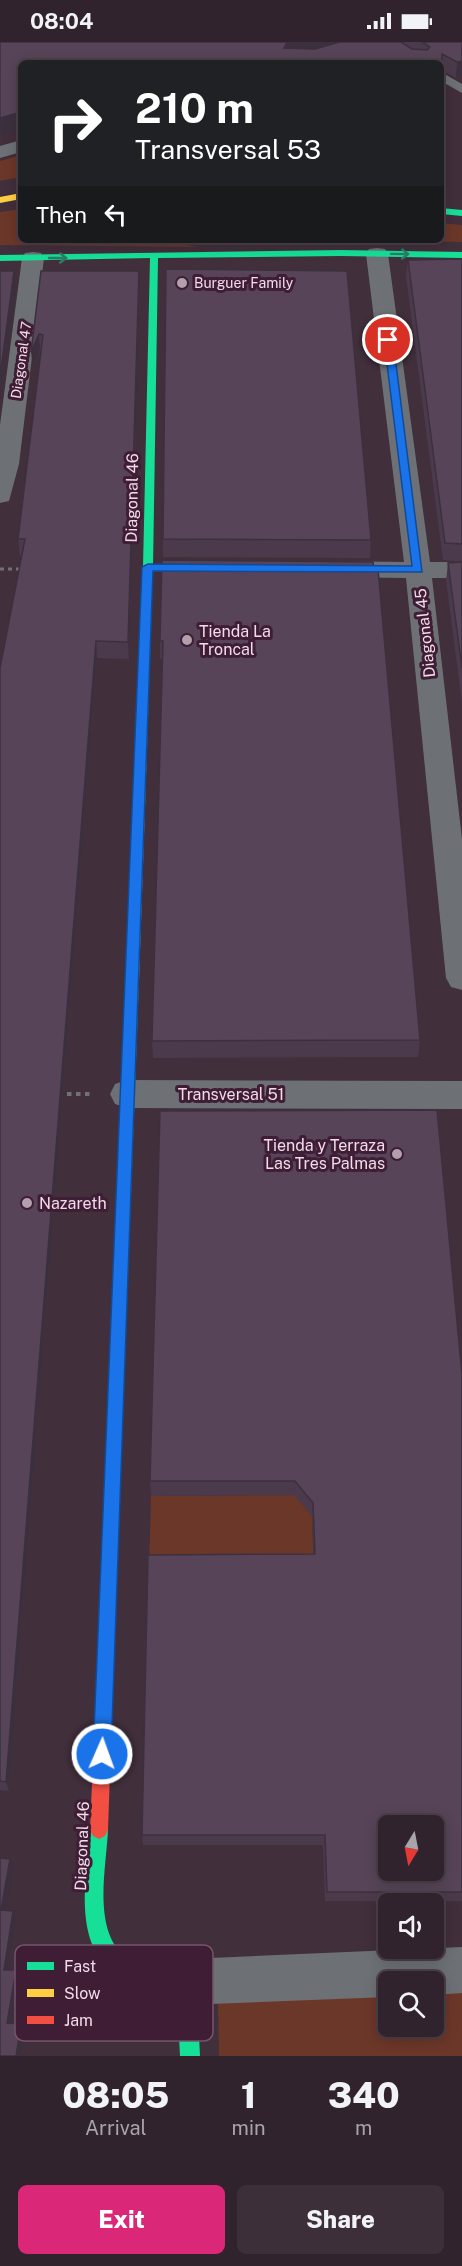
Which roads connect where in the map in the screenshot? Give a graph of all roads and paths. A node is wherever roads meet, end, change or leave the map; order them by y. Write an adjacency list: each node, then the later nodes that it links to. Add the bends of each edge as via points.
1 (444, 78): 2 (lane)
2 (462, 89)
3 (18, 147): 4 (street)
4 (0, 152)
5 (18, 197): 6 (street)
6 (0, 200)
7 (444, 211): 8 (street)
8 (462, 213)
9 (221, 243): 10 (street)
10 (340, 253): 11 (street); 13 (street)
11 (377, 254): 12 (street, one-way to 12); 21 (street, Diagonal 45)
12 (462, 255)
13 (154, 257): 15 (street, one-way to 13); 25 (street, Diagonal 46, via 159,567)
14 (0, 258): 15 (street)
15 (33, 258): 16 (street, Diagonal 47)
16 (4, 464): 17 (street, Diagonal 47)
17 (0, 496)
18 (0, 569): 19 (path)
19 (33, 569)
20 (312, 569): 21 (street)
21 (418, 570): 22 (street); 23 (street, Diagonal 45)
22 (462, 570)
23 (462, 978)
24 (46, 1094): 25 (path)
25 (127, 1094): 26 (street, Transversal 51); 27 (street, Diagonal 46, via 96,1920)
26 (462, 1095)
27 (103, 1945)
28 (462, 1970): 29 (street)
29 (213, 1981)
30 (189, 2041): 31 (street)
31 (190, 2056)

